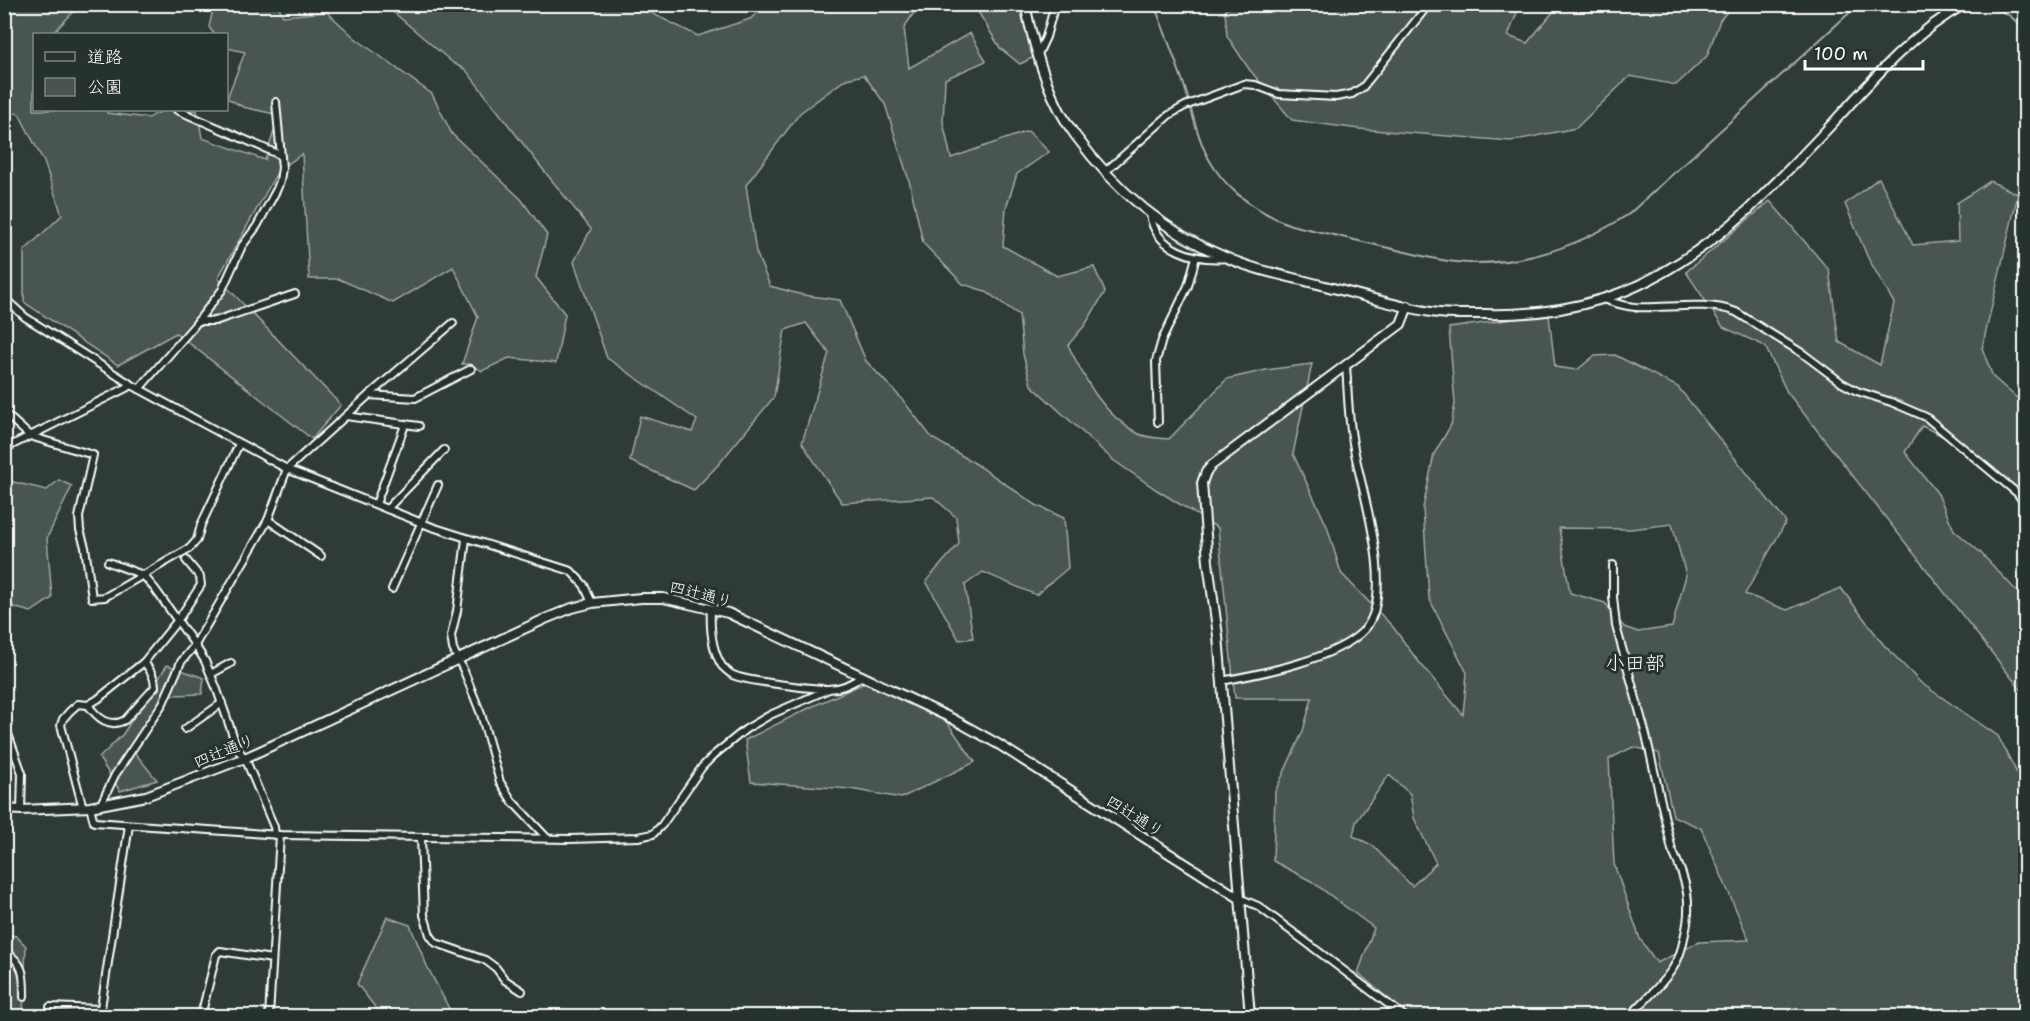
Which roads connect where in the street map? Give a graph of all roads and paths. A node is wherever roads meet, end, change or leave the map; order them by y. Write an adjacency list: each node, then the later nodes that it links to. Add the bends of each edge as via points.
1 (1025, 4): 5 (street)
2 (1055, 4): 5 (street)
3 (1429, 4): 9 (street, via 1363,87 1352,94 1279,94 1244,84 1169,115)
4 (1965, 4): 15 (street, via 1902,51 1731,225 1676,264)
5 (1038, 54): 9 (street, via 1062,113)
6 (276, 102): 8 (street)
7 (179, 111): 8 (street)
8 (280, 155): 17 (street, via 280,181 264,214 242,246 222,290)
9 (1106, 171): 10 (street)
10 (1150, 214): 11 (street, via 1152,225 1167,242 1178,252); 12 (street, via 1195,244)
11 (1196, 257): 12 (street); 26 (street, via 1156,361)
12 (1227, 258): 16 (street)
13 (295, 294): 17 (street, via 215,321)
14 (4, 298): 21 (street, via 25,317)
15 (1603, 299): 16 (street, via 1539,313 1508,315 1432,312); 36 (street, via 1633,307 1705,306 1736,312 1842,383 1926,417 2017,493)
16 (1407, 306): 19 (street, via 1401,324)
17 (198, 321): 22 (street)
18 (453, 323): 23 (street)
19 (1346, 366): 56 (street, via 1259,428 1206,472 1202,483); 56 (street, via 1353,445 1375,547 1377,604 1372,619 1342,647 1312,659)
20 (471, 369): 23 (street, via 415,398)
21 (132, 384): 22 (street); 29 (street)
22 (140, 389): 30 (street)
23 (369, 395): 24 (street)
24 (346, 416): 27 (street); 33 (street)
25 (9, 417): 29 (street)
26 (1158, 422)
27 (405, 425): 28 (street); 35 (street)
28 (419, 426)
29 (30, 436): 31 (street); 45 (street, via 93,455 79,517 92,598 105,597)
30 (239, 444): 33 (street); 45 (street, via 197,540)
31 (4, 449)
32 (444, 450): 37 (street)
33 (287, 470): 35 (street); 38 (street)
34 (438, 485): 39 (street)
35 (376, 504): 37 (street)
36 (2025, 505)
37 (387, 509): 39 (street)
38 (268, 520): 41 (street); 50 (street)
39 (422, 522): 40 (street); 46 (street)
40 (466, 538): 47 (street, via 571,571 584,585); 51 (street, via 451,636)
41 (321, 556)
42 (186, 560): 49 (street, via 200,576 201,585)
43 (108, 562): 45 (street)
44 (1613, 565): 82 (street, via 1616,626 1672,850 1689,894 1689,919 1680,955 1673,969)
45 (143, 575): 49 (street)
46 (392, 589)
47 (592, 603): 48 (street, 四辻通り, via 663,598); 51 (street, 四辻通り, via 545,619)
48 (711, 608): 55 (street, 四辻通り); 57 (street, via 710,627 717,654 732,674)
49 (178, 620): 50 (street); 52 (street)
50 (195, 645): 54 (street); 63 (street, via 181,662 163,703 115,775)
51 (459, 659): 62 (street, 四辻通り); 70 (street, via 481,714 500,782 512,801)
52 (144, 662): 59 (street); 59 (street, via 155,687 125,720 110,723 98,718)
53 (231, 663): 54 (street)
54 (211, 674): 58 (street)
55 (862, 676): 57 (street, via 852,684); 71 (street, 四辻通り, via 998,744)
56 (1221, 681): 71 (street)
57 (829, 689): 70 (street, via 770,715 714,755 672,814 652,834)
58 (222, 704): 61 (street); 62 (street, via 238,750)
59 (88, 705): 64 (street, via 78,704 61,725)
60 (4, 723): 66 (street, via 22,773)
61 (185, 729)
62 (245, 758): 63 (street, 四辻通り, via 146,796); 68 (street)
63 (100, 806): 64 (street, 四辻通り)
64 (86, 807): 66 (street, 四辻通り); 67 (street, via 94,822)
65 (4, 809): 66 (street, 四辻通り)
66 (21, 810)
67 (129, 825): 68 (street); 77 (street)
68 (278, 835): 69 (street); 73 (street)
69 (421, 838): 70 (street); 74 (street, via 424,915 430,935 436,943 484,960)
70 (547, 838)
71 (1239, 898): 80 (street); 81 (street, via 1266,911)
72 (4, 951): 75 (street, via 15,958 24,973)
73 (272, 959): 78 (street, via 220,951); 79 (street)
74 (522, 991)
75 (24, 997)
76 (50, 1006): 77 (street)
77 (101, 1013)
78 (201, 1017)
79 (269, 1017)
80 (1250, 1017)
81 (1404, 1017)
82 (1630, 1017)

